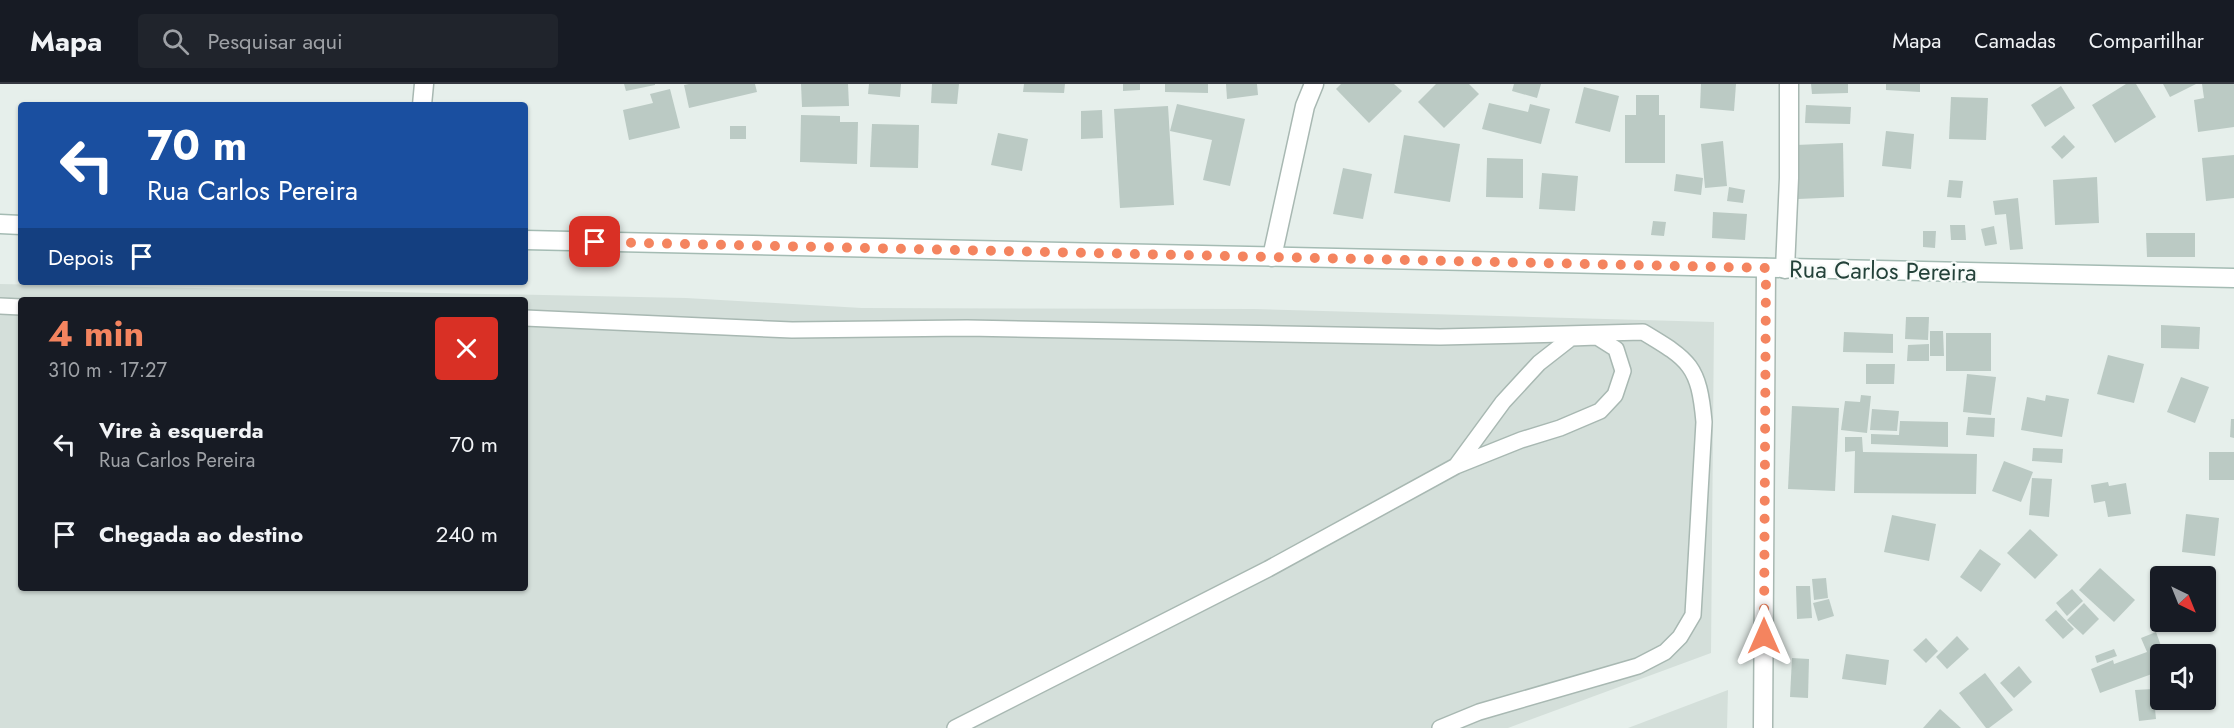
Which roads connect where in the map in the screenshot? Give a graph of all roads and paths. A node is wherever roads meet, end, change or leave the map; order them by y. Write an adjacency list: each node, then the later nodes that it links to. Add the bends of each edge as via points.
1 (424, 84): 4 (main road)
2 (1314, 84): 8 (main road, via 1305,106)
3 (1789, 84): 10 (main road)
4 (422, 102)
5 (0, 224): 6 (main road)
6 (18, 225)
7 (528, 240): 8 (main road, Rua Carlos Pereira)
8 (1272, 258): 9 (main road, Rua Carlos Pereira)
9 (1766, 268): 10 (main road, Rua Carlos Pereira); 18 (main road)
10 (1785, 269): 11 (main road, Rua Carlos Pereira)
11 (2234, 278)
12 (0, 306): 13 (lane)
13 (18, 307)
14 (528, 318): 17 (lane, via 792,330 967,328 1440,337 1643,332 1690,365 1701,390 1704,422 1693,615 1680,637 1665,651 1638,666 1479,712)
15 (1456, 466): 15 (lane, via 1600,411 1615,395 1623,371 1616,349 1597,337 1571,338 1539,363 1503,402); 16 (lane, via 1268,569)
16 (955, 728)
17 (1440, 728)
18 (1763, 728)

